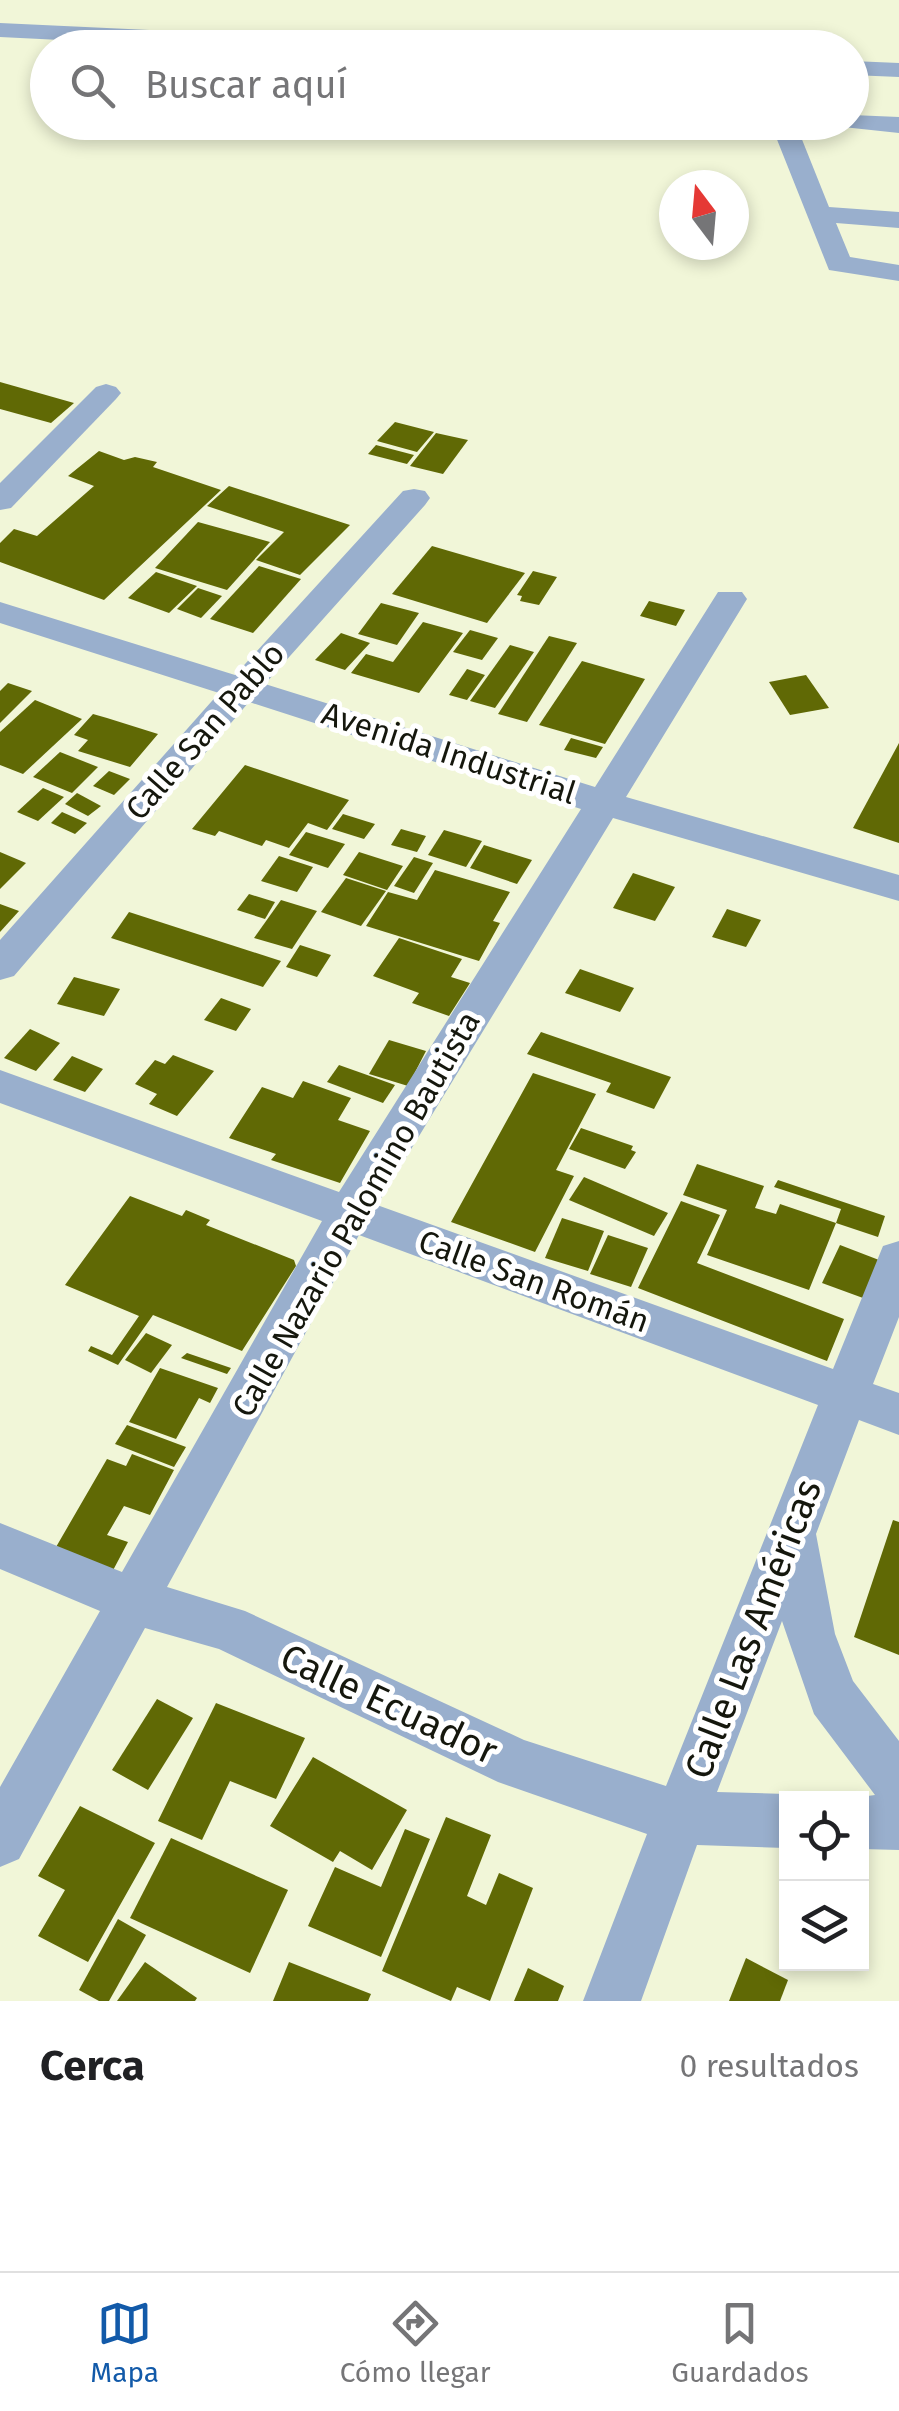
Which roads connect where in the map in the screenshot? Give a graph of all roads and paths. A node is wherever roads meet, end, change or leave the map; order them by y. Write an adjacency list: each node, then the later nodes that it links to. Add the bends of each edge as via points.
1 (0, 30): 2 (street)
2 (30, 32)
3 (869, 69): 4 (street)
4 (898, 70)
5 (869, 123): 6 (street)
6 (899, 126)
7 (789, 140): 8 (street)
8 (818, 214): 9 (street); 10 (street, via 838,264)
9 (899, 220)
10 (899, 273)
11 (106, 392): 13 (street)
12 (414, 498): 16 (street, Calle San Pablo)
13 (0, 502)
14 (730, 599): 17 (street, Calle Nazario Palomino Bautista)
15 (0, 612): 16 (street, Avenida Industrial)
16 (243, 686): 17 (street, Avenida Industrial); 19 (street, Calle San Pablo)
17 (604, 803): 18 (street, Avenida Industrial); 21 (street, Calle Nazario Palomino Bautista)
18 (899, 888)
19 (0, 966)
20 (0, 1086): 21 (street, Calle San Román)
21 (349, 1213): 23 (street, Calle San Román); 27 (street, Calle Nazario Palomino Bautista)
22 (899, 1259): 23 (street, Calle Las Américas)
23 (844, 1396): 24 (street, Calle San Román); 25 (street, Calle Las Américas)
24 (899, 1414)
25 (790, 1534): 28 (street, via 810,1634 832,1696); 29 (street, Calle Las Américas)
26 (0, 1546): 27 (street, Calle Ecuador)
27 (134, 1602): 29 (street, Calle Ecuador, via 227,1628 517,1764); 33 (street, Calle Nazario Palomino Bautista)
28 (899, 1784)
29 (680, 1818): 30 (street, Calle Ecuador); 34 (street, Calle Las Américas)
30 (779, 1821)
31 (869, 1822): 32 (street)
32 (899, 1823)
33 (0, 1840)
34 (612, 2001)

